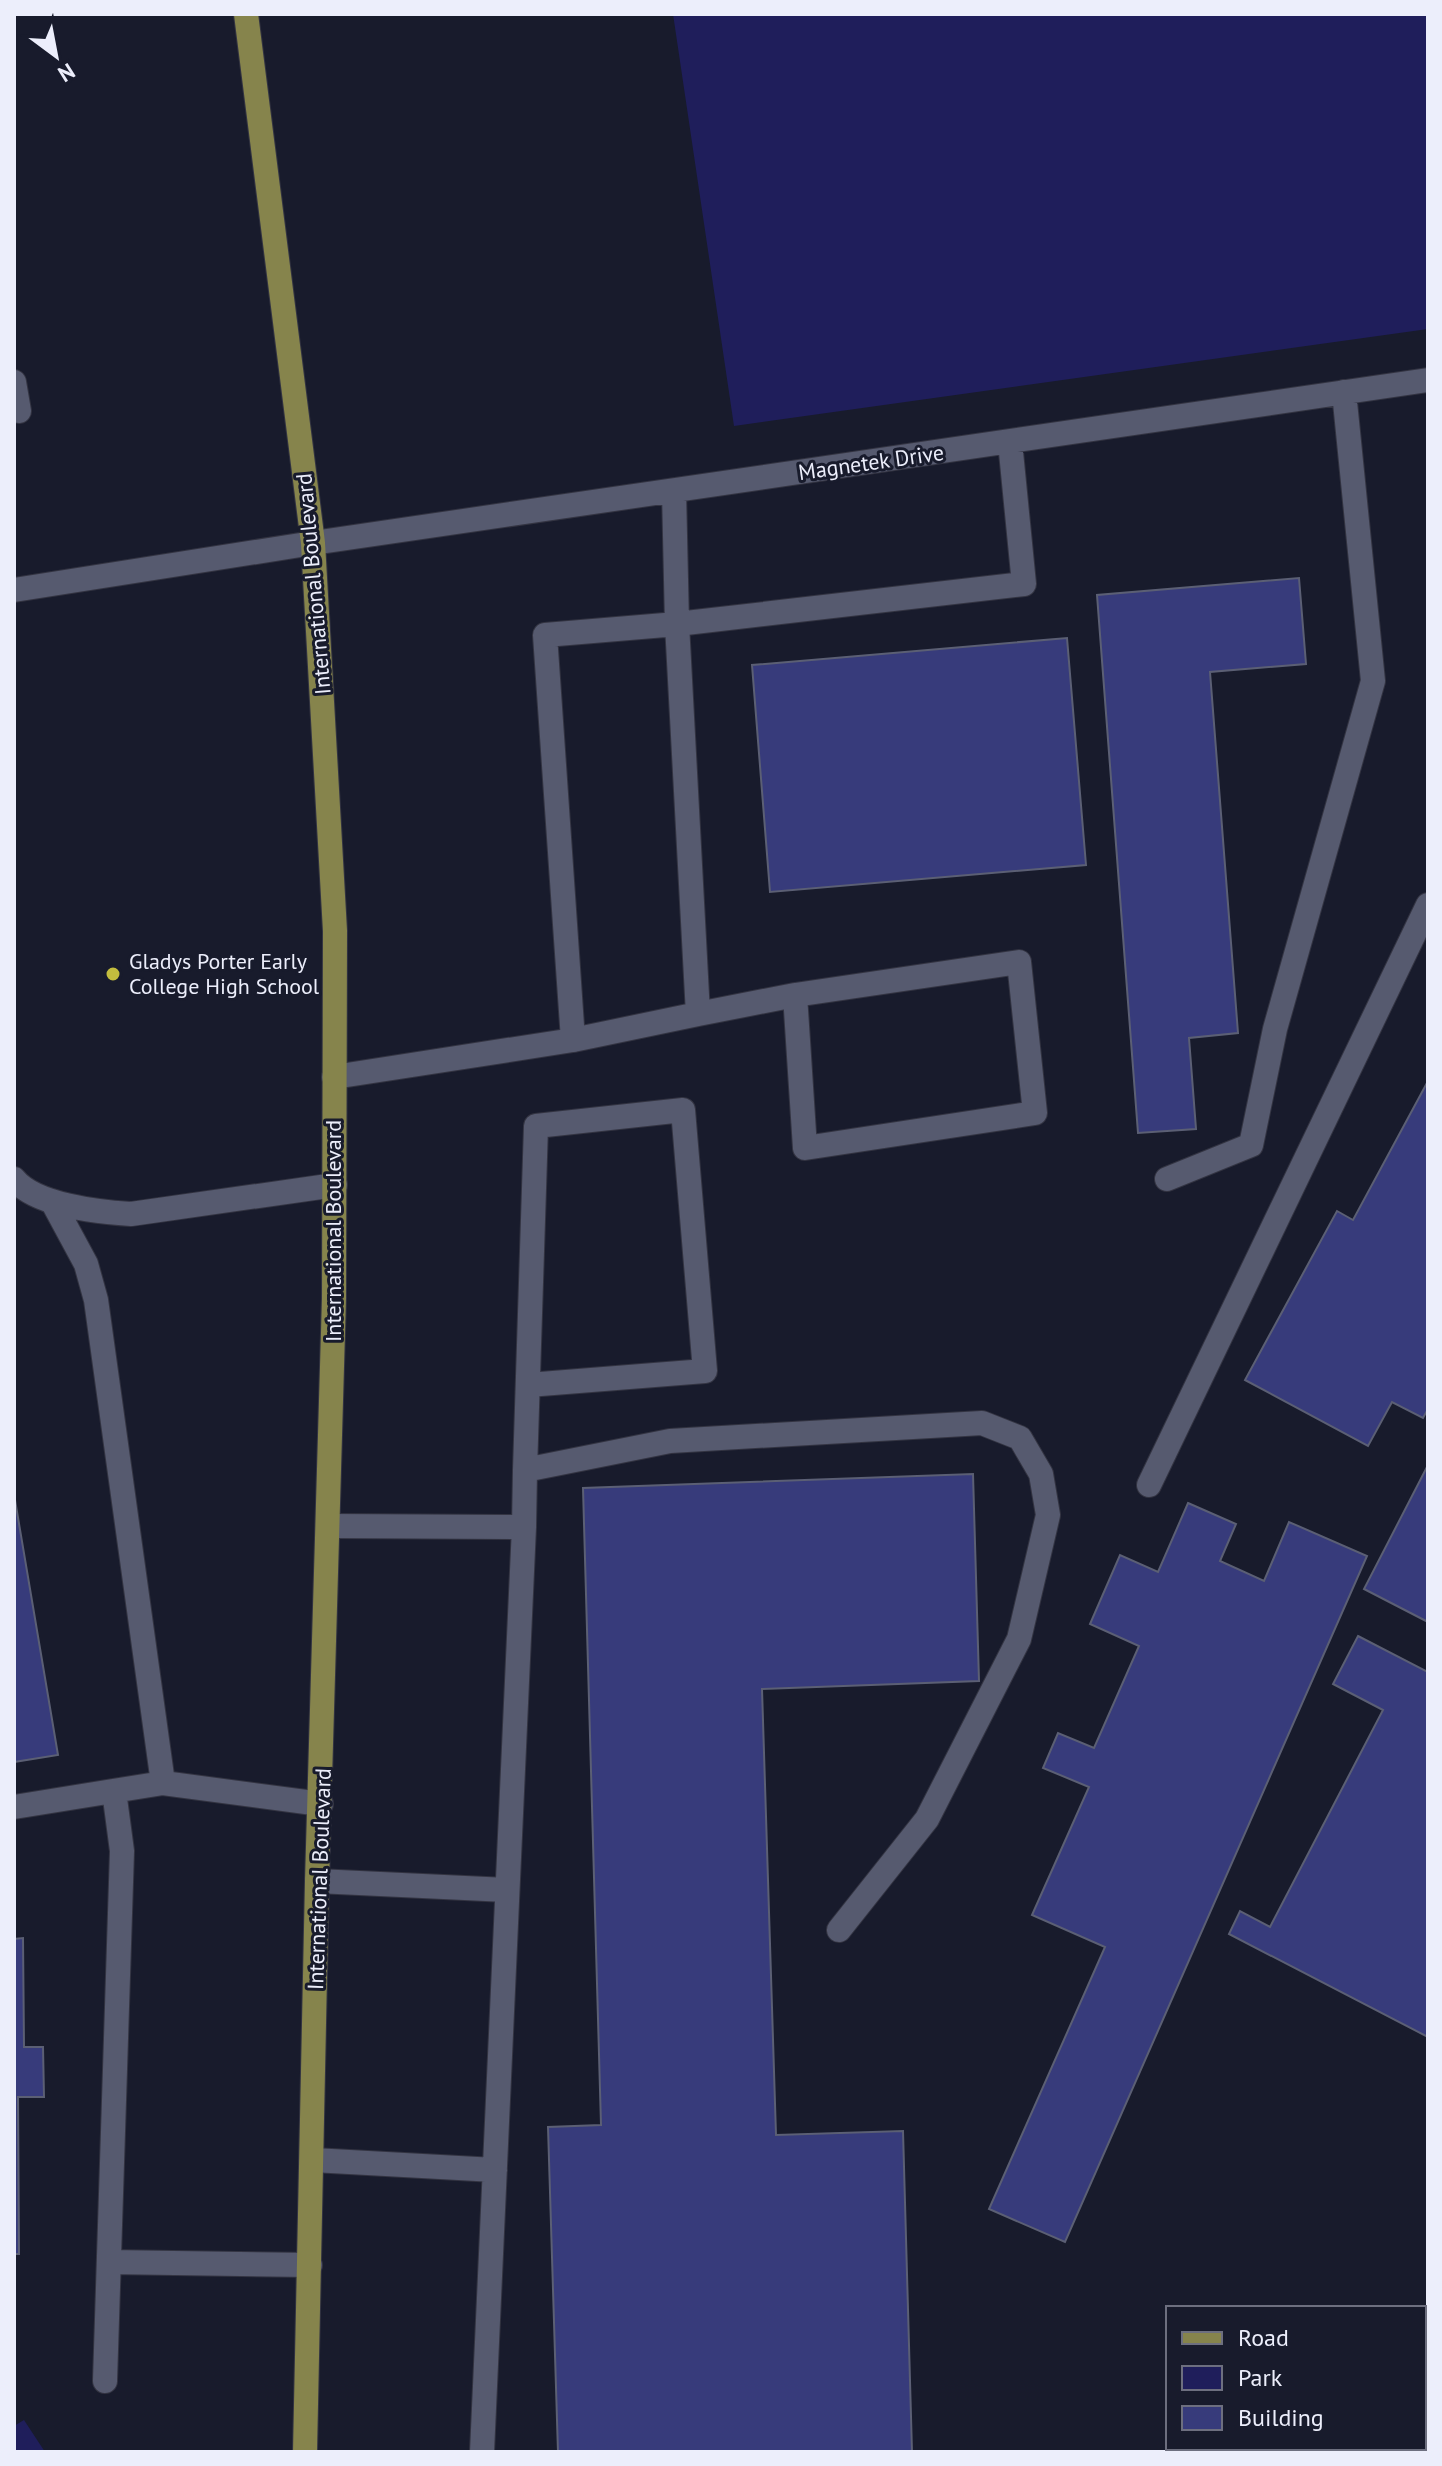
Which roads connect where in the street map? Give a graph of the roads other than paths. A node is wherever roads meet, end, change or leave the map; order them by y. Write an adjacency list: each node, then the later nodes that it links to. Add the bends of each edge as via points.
1 (246, 14): 8 (main road, International Boulevard)
2 (1428, 380): 4 (street, Magnetek Drive)
3 (14, 382): 5 (street)
4 (1344, 392): 6 (street, Magnetek Drive); 17 (street, via 1373,681 1275,1029 1251,1145)
5 (19, 411)
6 (1010, 442): 7 (street, Magnetek Drive); 10 (street, via 1024,584)
7 (674, 491): 8 (street, Magnetek Drive); 10 (street)
8 (313, 543): 9 (street, Magnetek Drive); 15 (main road, International Boulevard, via 335,931)
9 (14, 590)
10 (677, 624): 13 (street); 14 (street, via 545,635)
11 (1428, 905): 22 (street)
12 (795, 995): 12 (street, via 1019,962 1035,1113 805,1148); 13 (street)
13 (698, 1014): 14 (street)
14 (573, 1040): 15 (street)
15 (334, 1077): 18 (main road, International Boulevard)
16 (14, 1179): 19 (street)
17 (1167, 1179)
18 (335, 1185): 19 (street, via 131,1214); 23 (main road, International Boulevard)
19 (52, 1201): 25 (street, via 86,1264 96,1300)
20 (528, 1385): 20 (street, via 536,1126 683,1110 705,1371); 21 (street)
21 (525, 1470): 24 (street); 31 (street, via 670,1441 982,1423 1020,1438 1041,1474 1048,1515 1019,1639 927,1819)
22 (1149, 1485)
23 (329, 1526): 24 (street); 27 (main road, International Boulevard)
24 (524, 1527): 30 (street)
25 (163, 1783): 26 (street); 27 (street)
26 (114, 1791): 28 (street); 34 (street, via 122,1851)
27 (321, 1804): 29 (main road, International Boulevard)
28 (14, 1807)
29 (317, 1881): 30 (street); 32 (main road, International Boulevard)
30 (507, 1890): 33 (street)
31 (839, 1930)
32 (313, 2160): 33 (street); 35 (main road, International Boulevard)
33 (495, 2170): 38 (street)
34 (109, 2262): 35 (street); 36 (street)
35 (310, 2265): 37 (main road, International Boulevard)
36 (105, 2381)
37 (305, 2452)
38 (482, 2452)

